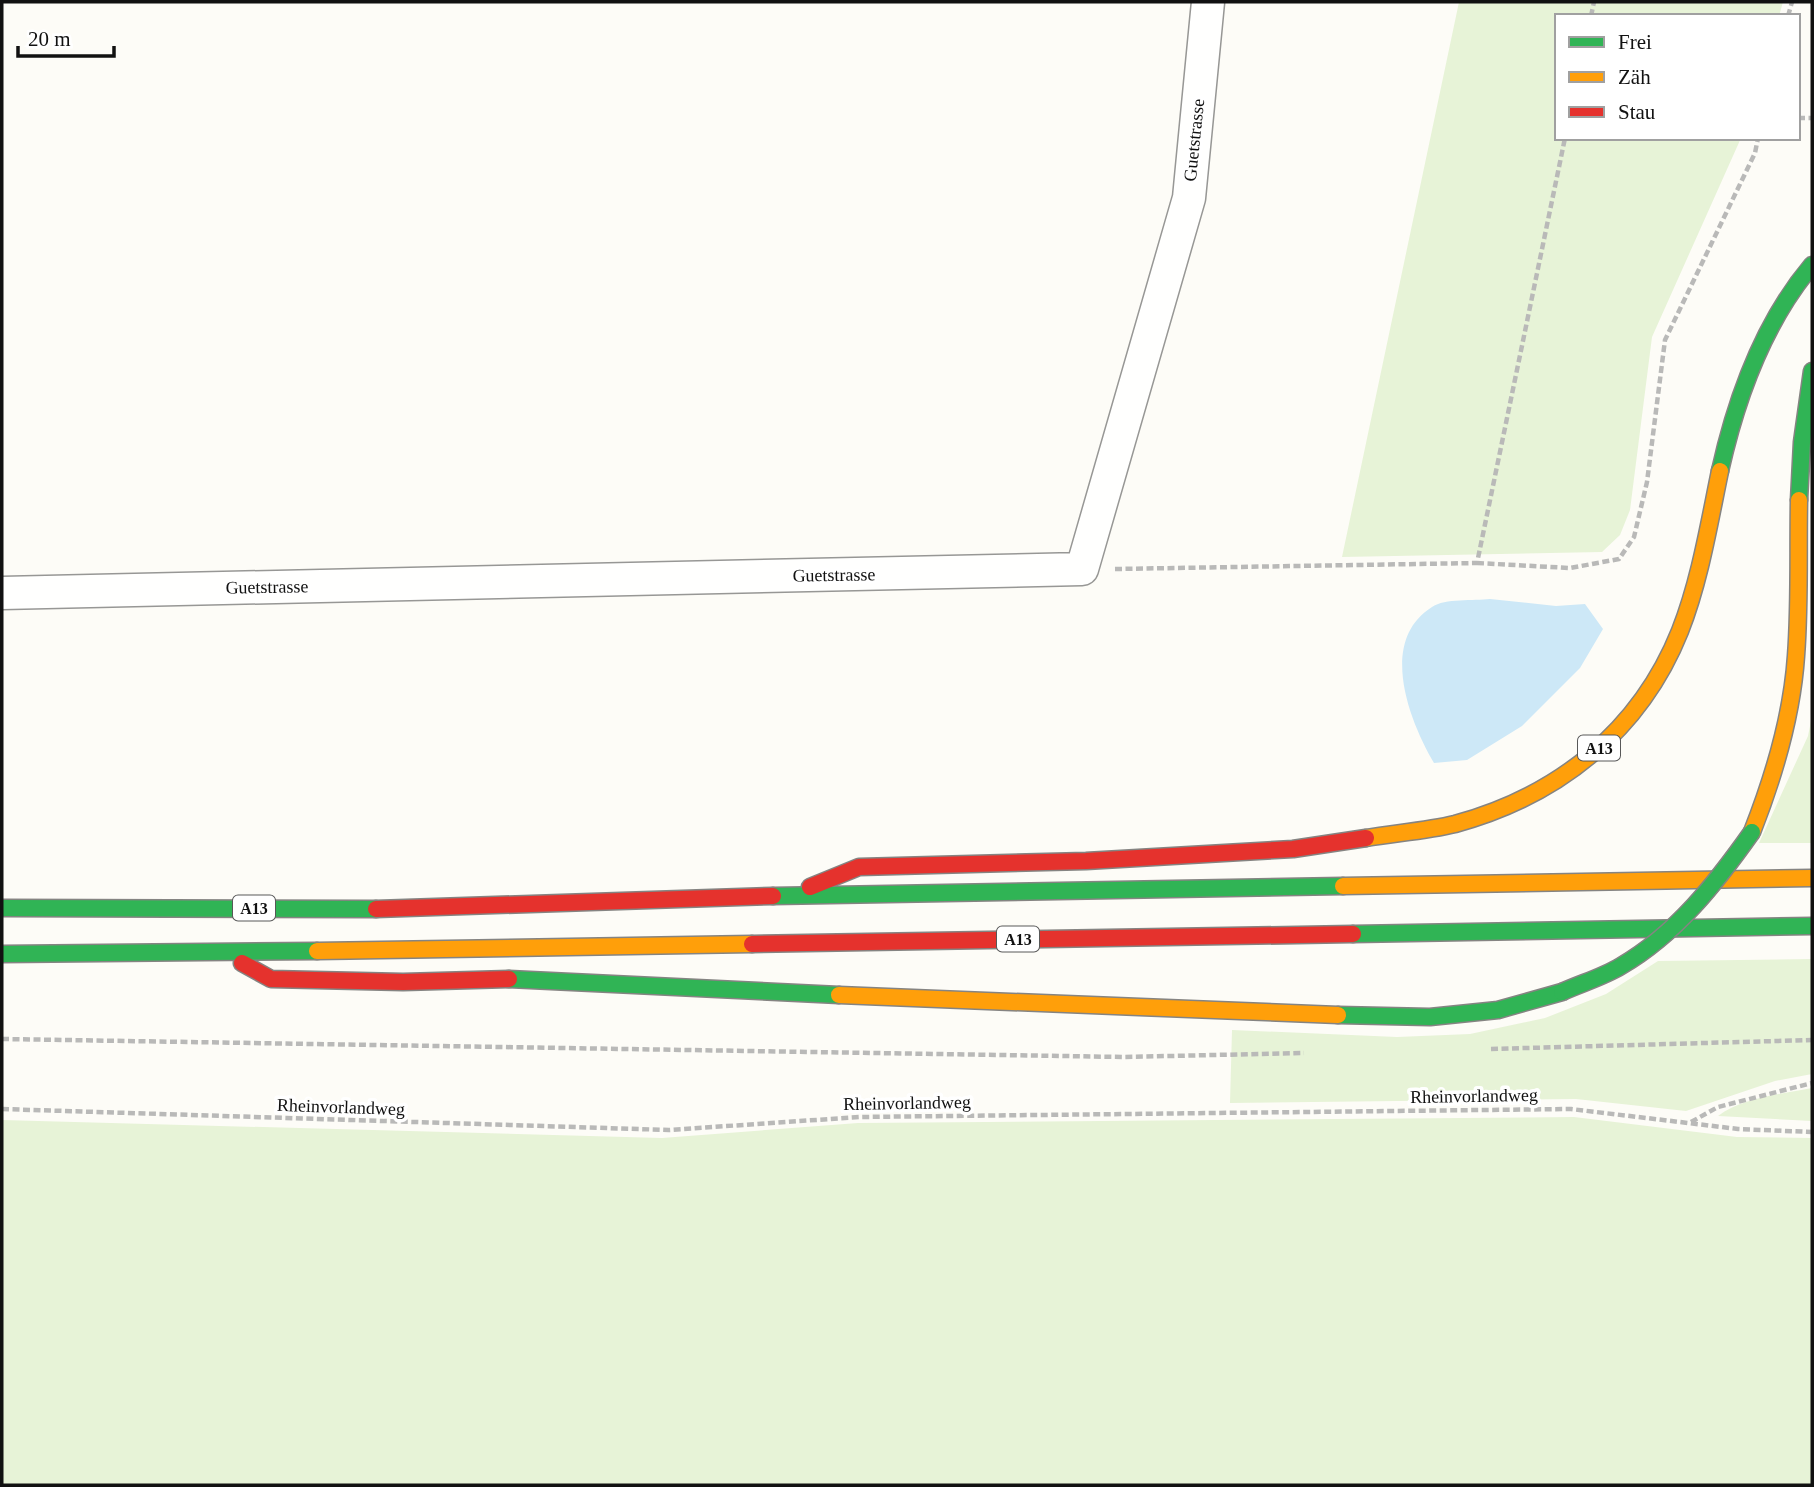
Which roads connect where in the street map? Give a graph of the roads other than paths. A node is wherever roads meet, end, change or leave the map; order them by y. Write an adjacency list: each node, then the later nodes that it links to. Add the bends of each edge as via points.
1 (1208, 2): 4 (street, Guetstrasse, via 1189,198 1082,569)
2 (1812, 265): 6 (highway, A13, via 1757,354 1726,450 1697,577 1680,631 1656,678 1629,719 1589,758 1533,796 1454,824 1293,849 859,867)
3 (1812, 370): 9 (highway, A13, bridge, via 1804,406 1801,459 1796,660 1772,785 1752,832 1714,886 1667,932 1622,965 1562,992 1498,1010 1430,1017 1225,1013 507,979 271,979)
4 (2, 593)
5 (1812, 877): 6 (highway, A13)
6 (789, 895): 7 (highway, A13, via 398,909)
7 (2, 908)
8 (1812, 926): 9 (highway, A13)
9 (225, 953): 10 (highway, A13)
10 (2, 954)

